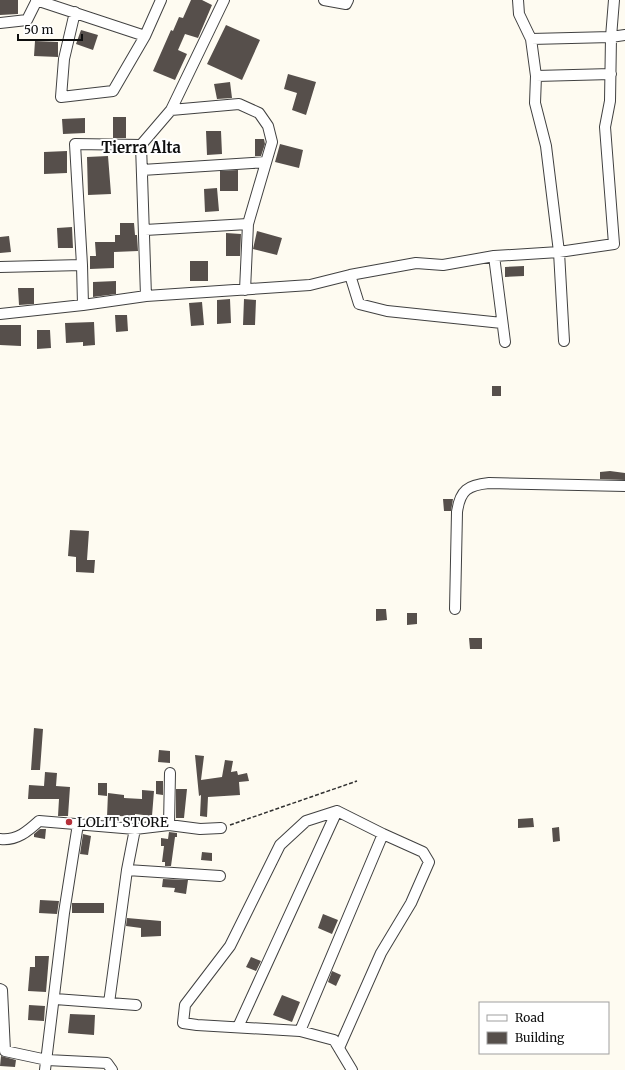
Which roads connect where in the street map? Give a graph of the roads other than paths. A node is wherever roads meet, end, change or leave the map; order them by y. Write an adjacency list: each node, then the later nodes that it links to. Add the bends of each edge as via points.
1 (36, 0): 8 (street); 9 (street, via 27,20)
2 (161, 0): 11 (street)
3 (224, 0): 16 (street)
4 (324, 0): 5 (street, via 346,4)
5 (348, 0)
6 (518, 0): 13 (street, via 519,14)
7 (614, 0): 12 (street)
8 (75, 12): 11 (street); 11 (street, via 64,59 61,97 113,91)
9 (0, 23)
10 (625, 35): 12 (street)
11 (145, 36)
12 (611, 37): 13 (street); 14 (street)
13 (531, 39): 15 (street)
14 (611, 74): 15 (street); 22 (street, via 605,128 614,244)
15 (536, 76): 22 (street, via 535,103 546,146)
16 (171, 110): 17 (street); 18 (street, via 239,104 259,114 268,126 272,142)
17 (141, 145): 19 (street); 24 (street, via 75,144)
18 (266, 162): 19 (street); 20 (street)
19 (142, 170): 21 (street)
20 (248, 224): 21 (street); 27 (street)
21 (144, 230): 28 (street)
22 (559, 252): 23 (street); 32 (street)
23 (494, 256): 26 (street, via 443,265 416,263); 31 (street)
24 (82, 265): 25 (street); 29 (street)
25 (0, 267)
26 (350, 275): 27 (street, via 310,285); 31 (street, via 359,304 387,311)
27 (245, 290): 28 (street)
28 (146, 296): 29 (street)
29 (83, 305): 30 (street)
30 (0, 314)
31 (502, 322): 33 (street)
32 (564, 341)
33 (505, 342)
34 (625, 486): 35 (street, via 489,483 470,486 461,497 457,512)
35 (455, 609)
36 (170, 774): 39 (street)
37 (336, 811): 42 (street); 50 (street); 50 (street, via 306,821 280,845 230,946 186,1005 183,1023)
38 (78, 824): 41 (street); 43 (street, via 39,821 24,834); 47 (street, via 64,913)
39 (169, 825): 40 (street, via 200,829); 41 (street)
40 (221, 828)
41 (135, 829): 44 (street)
42 (383, 834): 51 (street); 53 (street, via 424,852 428,862 411,903 381,953)
43 (0, 839)
44 (127, 870): 45 (street); 48 (street)
45 (220, 876)
46 (0, 989): 52 (street)
47 (55, 998): 48 (street); 55 (street)
48 (109, 1003): 49 (street)
49 (136, 1005)
50 (238, 1027): 51 (street)
51 (300, 1031): 53 (street, via 334,1040)
52 (2, 1036): 54 (street)
53 (339, 1048): 57 (street)
54 (2, 1052): 55 (street)
55 (46, 1065): 56 (street, via 107,1062)
56 (112, 1070)
57 (352, 1070)

